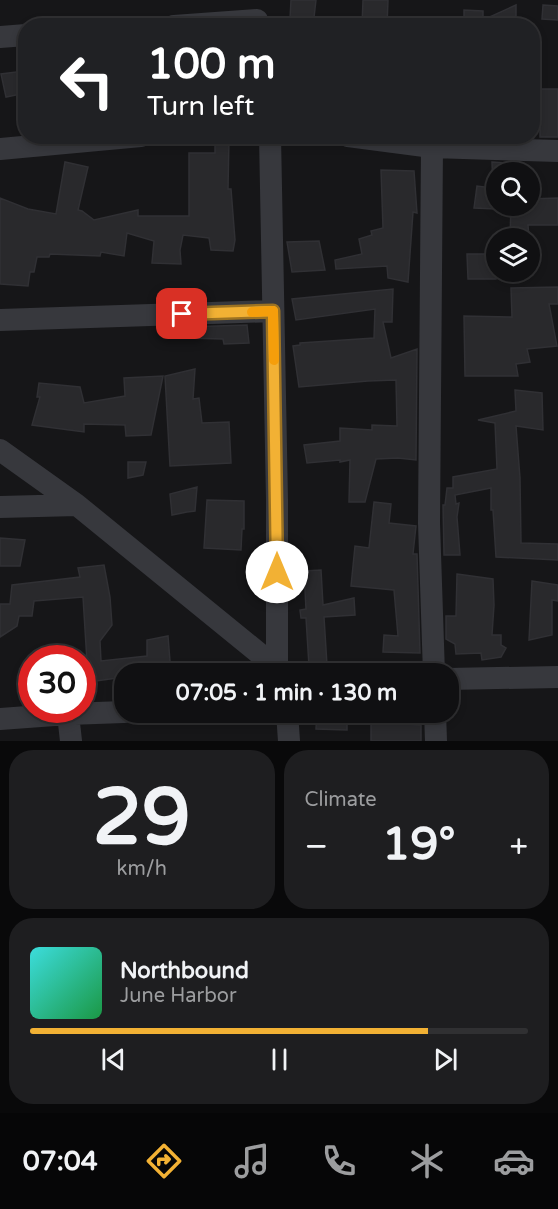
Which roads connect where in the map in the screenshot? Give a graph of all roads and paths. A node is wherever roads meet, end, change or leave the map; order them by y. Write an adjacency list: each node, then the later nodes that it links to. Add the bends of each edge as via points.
1 (256, 15): 2 (street)
2 (234, 18)
3 (18, 36): 4 (street)
4 (0, 37)
5 (54, 144): 9 (street)
6 (270, 144): 11 (street)
7 (409, 144): 8 (street)
8 (432, 147): 10 (street); 18 (street, via 429,523)
9 (0, 149)
10 (558, 151)
11 (273, 311): 12 (street); 17 (street)
12 (0, 320)
13 (0, 450): 14 (street)
14 (77, 505): 15 (street); 16 (street)
15 (0, 507)
16 (270, 663)
17 (281, 663)
18 (434, 663)
19 (558, 677): 20 (street)
20 (459, 679)
21 (114, 712): 22 (street)
22 (96, 713)
23 (18, 718): 24 (street)
24 (0, 719)
25 (69, 723): 28 (street)
26 (288, 723): 29 (street)
27 (435, 723): 30 (street)
28 (71, 741)
29 (289, 741)
30 (436, 741)

